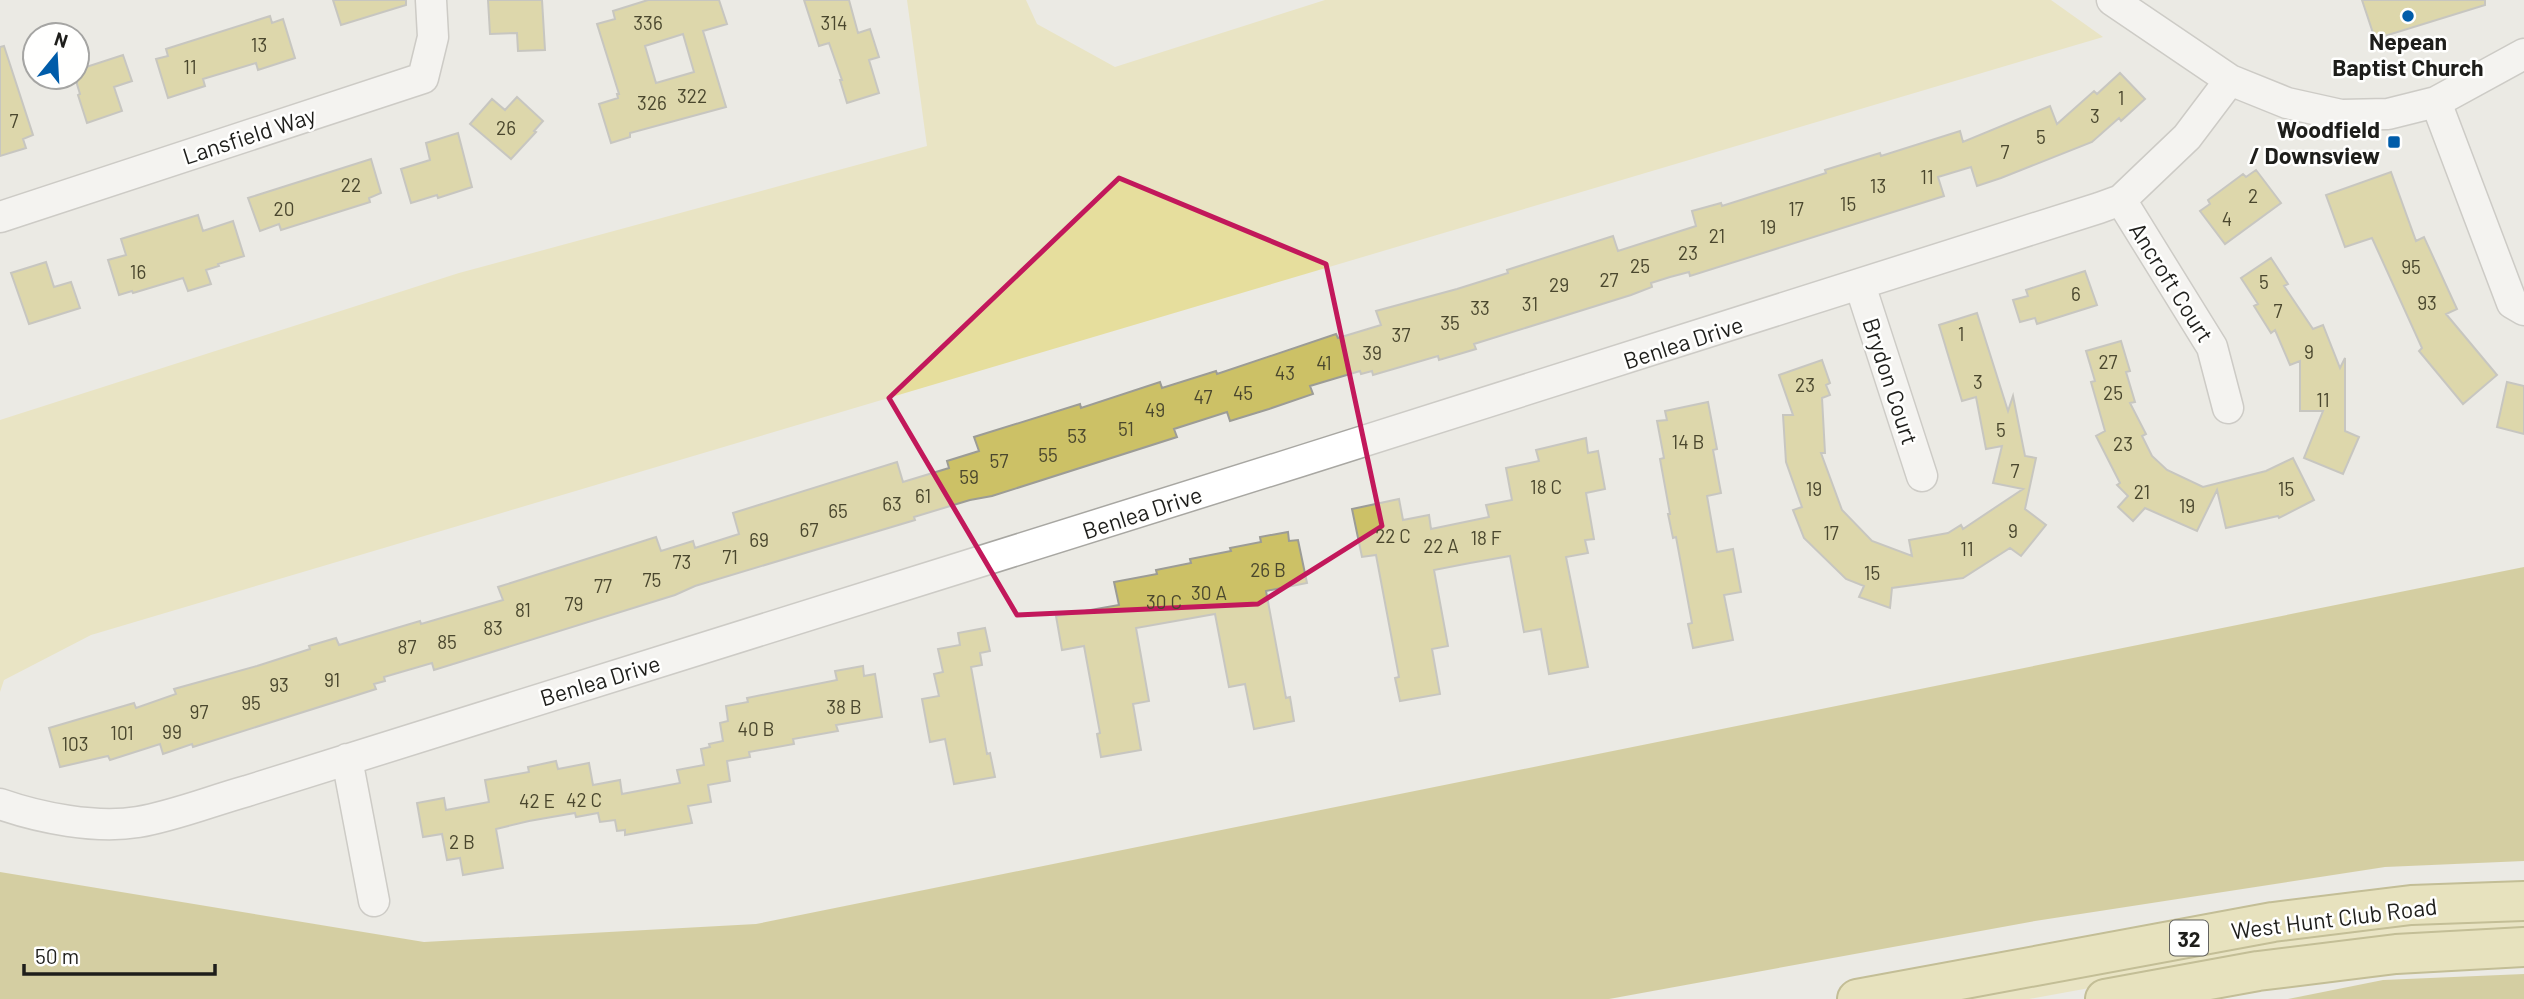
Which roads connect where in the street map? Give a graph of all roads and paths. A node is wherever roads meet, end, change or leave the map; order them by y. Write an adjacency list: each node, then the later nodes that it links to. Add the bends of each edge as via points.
1 (431, 0): 7 (street, Lansfield Way, via 433,37 423,78)
2 (2112, 0): 4 (street)
3 (2524, 54): 5 (street)
4 (2230, 80): 5 (street, via 2287,103 2341,115 2388,114); 6 (street, Benlea Drive, via 2187,137)
5 (2436, 102): 9 (street, via 2512,303)
6 (2121, 200): 8 (street, Benlea Drive); 10 (street, Ancroft Court, via 2212,347)
7 (0, 217)
8 (1860, 285): 11 (street, Brydon Court); 12 (street, Benlea Drive)
9 (2524, 310)
10 (2228, 408)
11 (1922, 476)
12 (347, 759): 13 (street, Benlea Drive, via 139,821 84,821); 14 (street)
13 (0, 804)
14 (374, 901)
15 (2524, 901): 17 (main road, West Hunt Club Road / 32, via 2411,905 2273,922)
16 (2524, 947): 18 (main road, West Hunt Club Road / 32, via 2396,954 2286,967)
17 (1857, 999)
18 (2105, 999)

